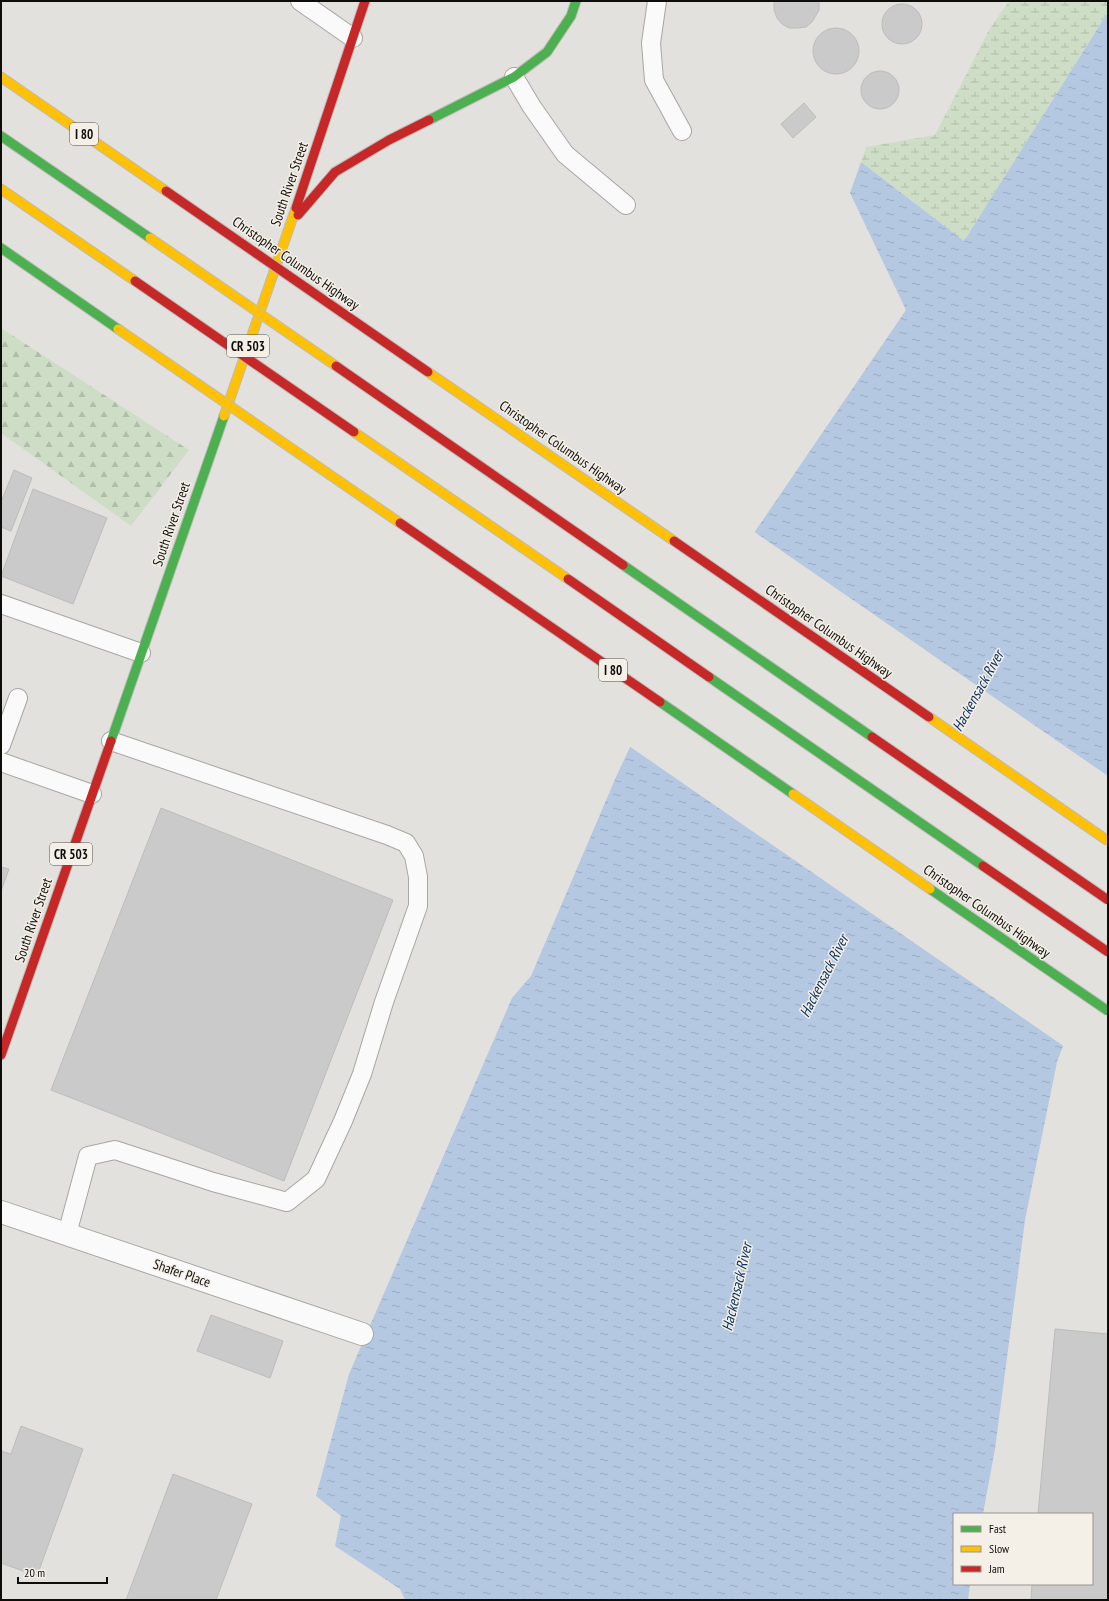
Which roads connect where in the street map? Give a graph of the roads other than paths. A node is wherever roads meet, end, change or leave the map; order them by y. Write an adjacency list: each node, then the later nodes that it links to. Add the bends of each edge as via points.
1 (300, 1): 5 (lane)
2 (365, 1): 5 (main road, South River Street / CR 503)
3 (576, 1): 7 (main road, via 571,16 548,52)
4 (657, 1): 8 (lane, via 651,43 654,80)
5 (353, 38): 12 (main road, South River Street / CR 503)
6 (1, 77): 21 (main road, Christopher Columbus Highway / I 80, bridge)
7 (514, 77): 11 (lane, via 565,154); 12 (main road, via 389,140 335,172)
8 (682, 131)
9 (1, 136): 22 (main road, bridge)
10 (1, 189): 23 (main road, bridge)
11 (626, 205)
12 (291, 224): 15 (main road, South River Street / CR 503)
13 (1, 248): 24 (main road, Christopher Columbus Highway / I 80, bridge)
14 (1, 604): 15 (lane)
15 (141, 653): 17 (main road, South River Street / CR 503)
16 (18, 698): 18 (lane)
17 (111, 741): 20 (main road, South River Street / CR 503); 27 (lane, via 406,843 414,856 418,877 418,906 362,1074 316,1180 287,1202 213,1182 115,1150 88,1156)
18 (1, 745)
19 (1, 762): 20 (lane)
20 (92, 794): 25 (main road, South River Street / CR 503)
21 (1108, 841)
22 (1108, 900)
23 (1108, 952)
24 (1108, 1011)
25 (1, 1055)
26 (1, 1212): 27 (street, Shafer Place)
27 (67, 1234): 28 (street, Shafer Place)
28 (362, 1334)

